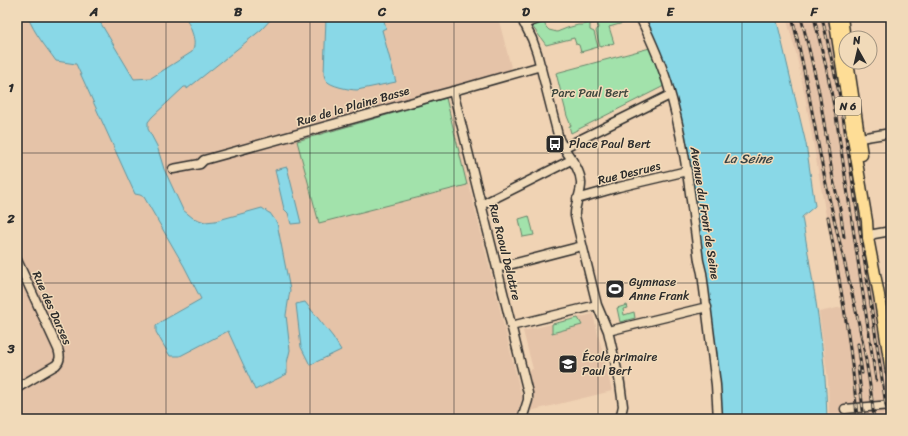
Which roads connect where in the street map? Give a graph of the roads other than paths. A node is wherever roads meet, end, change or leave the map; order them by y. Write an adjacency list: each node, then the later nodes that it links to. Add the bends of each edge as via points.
1 (544, 17): 5 (street)
2 (640, 17): 10 (street, Avenue du Front de Seine, via 650,37)
3 (834, 17): 20 (main road, N 6, via 862,195)
4 (842, 17): 6 (main road)
5 (523, 21): 7 (street)
6 (844, 30)
7 (541, 66): 9 (street, Rue de la Plaine Basse); 13 (street)
8 (849, 70): 12 (main road, N 6)
9 (452, 91): 15 (street, Rue de la Plaine Basse, via 204,160 200,164); 18 (street, Rue Raoul Delattre)
10 (670, 95): 13 (street); 16 (street, Avenue du Front de Seine)
11 (891, 133): 12 (street)
12 (860, 138): 20 (main road, N 6)
13 (563, 148): 14 (street)
14 (571, 160): 17 (street, via 581,180); 18 (street)
15 (173, 168)
16 (687, 171): 17 (street, Rue Desrues); 25 (street, Avenue du Front de Seine)
17 (577, 199): 21 (street, via 574,211)
18 (481, 205): 23 (street, Rue Raoul Delattre)
19 (891, 231): 20 (street)
20 (871, 236): 28 (main road, N 6); 29 (main road, N 6)
21 (582, 246): 23 (street); 24 (street)
22 (17, 260): 30 (street, Rue des Darses, via 59,353 56,365)
23 (497, 268): 26 (street, Rue Raoul Delattre)
24 (597, 305): 26 (street); 27 (street)
25 (707, 307): 27 (street); 35 (street, Avenue du Front de Seine)
26 (511, 326): 33 (street, Rue Raoul Delattre, via 528,393)
27 (608, 331): 34 (street, via 622,391)
28 (891, 341)
29 (891, 372)
30 (17, 388)
31 (891, 405): 32 (street)
32 (845, 409)
33 (522, 419)
34 (620, 419)
35 (718, 419)

